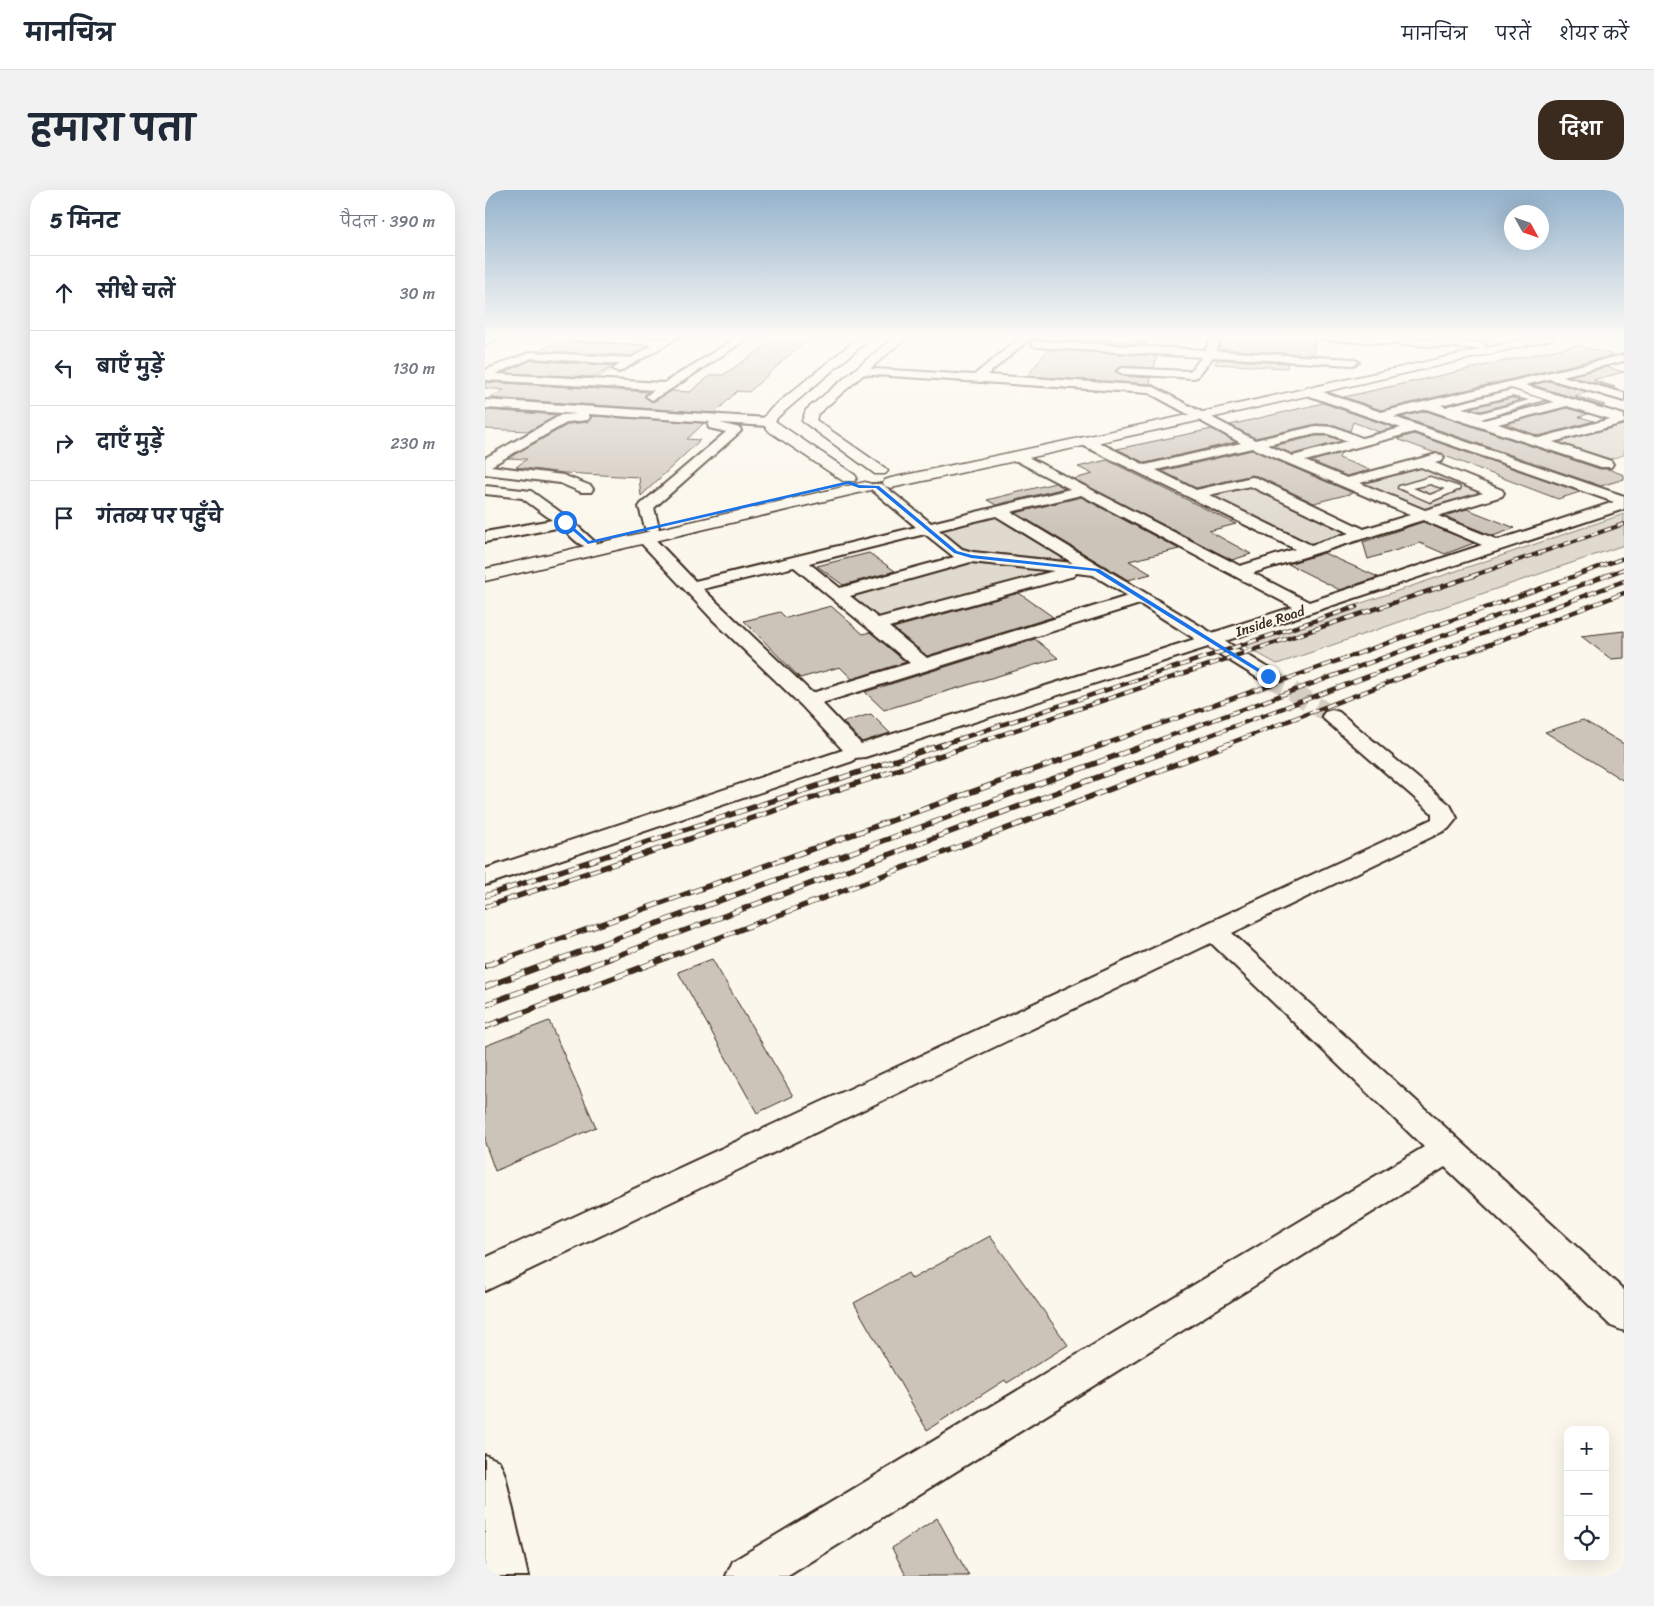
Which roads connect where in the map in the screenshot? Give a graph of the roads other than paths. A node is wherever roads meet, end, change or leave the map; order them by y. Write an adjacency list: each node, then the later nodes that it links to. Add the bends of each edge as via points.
1 (644, 402): 17 (street)
2 (788, 402): 23 (street)
3 (824, 402): 37 (street, via 811,413 809,421)
4 (1172, 402): 14 (street)
5 (1235, 402): 14 (street)
6 (1251, 402): 18 (street)
7 (1340, 402): 19 (street)
8 (1441, 402): 13 (street)
9 (1477, 402): 21 (street, via 1451,408)
10 (1534, 402): 21 (street)
11 (1567, 402): 20 (street); 21 (street)
12 (485, 404): 16 (street)
13 (1427, 405): 19 (street); 21 (street)
14 (1189, 410): 18 (street); 37 (street)
15 (485, 412): 16 (street)
16 (538, 413): 17 (street)
17 (627, 413): 22 (street)
18 (1202, 416): 25 (street); 28 (street)
19 (1381, 416): 24 (street)
20 (1623, 419): 27 (street)
21 (1482, 420): 27 (street)
22 (719, 422): 23 (street); 33 (street, via 570,417); 50 (street, via 735,430 646,507)
23 (768, 422): 37 (street, via 775,429)
24 (1415, 428): 26 (street); 29 (street)
25 (1085, 441): 30 (street); 35 (street)
26 (1361, 442): 28 (street, via 1323,429); 31 (street)
27 (1538, 442): 36 (street, via 1611,462)
28 (1253, 444): 31 (street); 35 (street)
29 (1473, 448): 32 (street); 36 (street)
30 (1018, 456): 37 (street); 41 (street)
31 (1292, 460): 38 (street)
32 (1421, 462): 38 (street); 47 (street, via 1497,493)
33 (485, 464)
34 (485, 470): 39 (street, via 563,479)
35 (1144, 470): 42 (street)
36 (1559, 478): 44 (street)
37 (871, 480): 49 (street); 50 (street)
38 (1345, 483): 47 (street)
39 (586, 489)
40 (485, 490): 43 (street, via 524,494)
41 (1084, 490): 46 (street); 60 (street)
42 (1195, 494): 51 (street, via 1252,481); 55 (street)
43 (532, 498): 45 (street); 48 (street)
44 (1624, 503): 54 (street, Inside Road)
45 (494, 504)
46 (1000, 512): 49 (street); 59 (street)
47 (1424, 516): 51 (street); 54 (street)
48 (565, 522): 52 (street); 53 (street)
49 (928, 530): 56 (street, via 956,552); 57 (street)
50 (649, 534): 53 (street); 61 (street); 62 (street)
51 (1363, 534): 55 (street)
52 (485, 537)
53 (588, 543): 58 (street)
54 (1498, 546): 65 (street, Inside Road)
55 (1309, 550): 60 (street)
56 (971, 557): 59 (street); 63 (street)
57 (797, 561): 62 (street); 63 (street)
58 (485, 566)
59 (1089, 569): 64 (street); 66 (street)
60 (1238, 572): 65 (street)
61 (485, 575)
62 (692, 588): 70 (street)
63 (836, 594): 66 (street)
64 (1141, 598): 67 (street); 68 (street)
65 (1308, 608): 67 (street, Inside Road)
66 (875, 625): 68 (street)
67 (1210, 640): 69 (street); 72 (street, Inside Road)
68 (923, 664): 70 (street)
69 (1268, 676)
70 (808, 700): 72 (street)
71 (1332, 716): 74 (street, via 1442,810 1445,818 1440,824)
72 (851, 754): 73 (street, Inside Road)
73 (485, 877)
74 (1215, 931): 75 (street); 76 (street)
75 (1447, 1149): 77 (street); 80 (street)
76 (485, 1275)
77 (1624, 1314)
78 (485, 1475): 79 (street)
79 (506, 1576)
80 (748, 1576)

